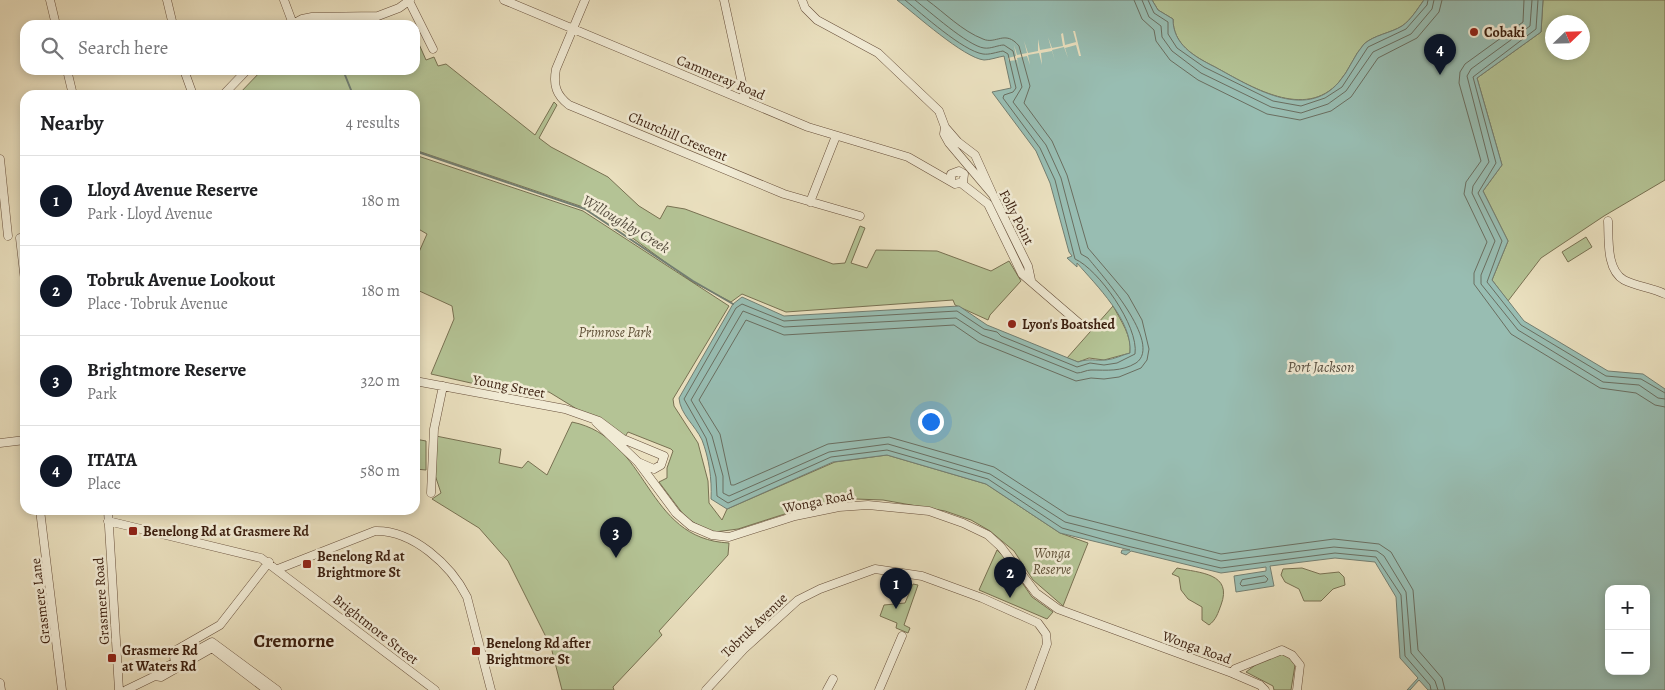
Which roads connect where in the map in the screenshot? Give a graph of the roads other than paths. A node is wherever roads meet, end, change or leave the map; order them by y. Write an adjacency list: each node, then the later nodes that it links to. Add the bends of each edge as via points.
1 (50, 0): 9 (street)
2 (167, 0): 10 (street)
3 (284, 0): 11 (street)
4 (504, 0): 15 (street, Cammeray Road)
5 (585, 0): 15 (street)
6 (724, 0): 23 (street)
7 (802, 0): 24 (street, via 817,20 878,54 939,111)
8 (410, 1): 12 (street, via 385,14 319,16); 13 (street)
9 (55, 20)
10 (172, 20)
11 (291, 20)
12 (300, 20)
13 (419, 20)
14 (420, 22): 16 (street)
15 (572, 28): 23 (street, Cammeray Road); 30 (street, Churchill Crescent, via 554,80 561,98 569,105)
16 (433, 49)
17 (68, 75): 20 (street)
18 (186, 75): 21 (street)
19 (242, 75): 22 (street)
20 (72, 90)
21 (191, 90)
22 (228, 90)
23 (746, 101): 25 (street, Cammeray Road)
24 (946, 128): 26 (street, via 944,134); 29 (street, via 975,156)
25 (836, 136): 28 (street, Cammeray Road, via 908,157 931,169); 30 (street)
26 (959, 155): 28 (street); 28 (street, via 965,164)
27 (0, 159): 33 (street)
28 (962, 176): 29 (street, Folly Point); 35 (street, Folly Point, via 988,204 1022,274)
29 (993, 195): 35 (street, Folly Point, via 1028,266)
30 (810, 202): 31 (street, Churchill Crescent)
31 (860, 216)
32 (1608, 221): 36 (street, via 1615,273 1625,280)
33 (4, 236): 34 (street)
34 (20, 238)
35 (1031, 280): 37 (street, Folly Point)
36 (1665, 294)
37 (1080, 324)
38 (420, 382): 39 (street, Young Street)
39 (443, 386): 40 (street, Young Street, via 565,409); 44 (street, via 434,429)
40 (596, 422): 43 (street, Young Street); 43 (street, Young Street, via 623,439 664,456 661,465 654,469)
41 (20, 441): 42 (street)
42 (0, 443)
43 (638, 462): 52 (street, Wonga Road, via 676,513 691,526 712,535 729,537 795,516 868,505 929,512 963,523 988,535 1036,593 1058,609)
44 (431, 493)
45 (41, 515): 57 (street, Grasmere Lane)
46 (108, 515): 47 (street, Grasmere Road)
47 (108, 521): 48 (street, Brightmore Street, via 256,556); 58 (street, Grasmere Road)
48 (269, 562): 49 (street, Brightmore Street); 51 (street, via 220,625 173,652)
49 (278, 569): 62 (street, Brightmore Street); 63 (street, via 375,531 413,539 462,587)
50 (902, 636): 66 (street)
51 (175, 662): 53 (street); 61 (street, via 212,642)
52 (1232, 673): 68 (street, Wonga Road); 69 (street, via 1282,650 1292,655 1300,665)
53 (155, 676): 59 (street); 60 (street, via 161,677 212,648)
54 (833, 679): 65 (street)
55 (0, 683): 56 (street)
56 (1, 690)
57 (62, 690)
58 (119, 690)
59 (126, 690)
60 (267, 690)
61 (277, 690)
62 (435, 690)
63 (491, 690)
64 (706, 690): 67 (street, Tobruk Avenue, via 744,648 798,600 875,569 922,576 1038,623 1046,634 1047,644)
65 (827, 690)
66 (880, 690)
67 (1030, 690)
68 (1265, 690)
69 (1296, 690)

